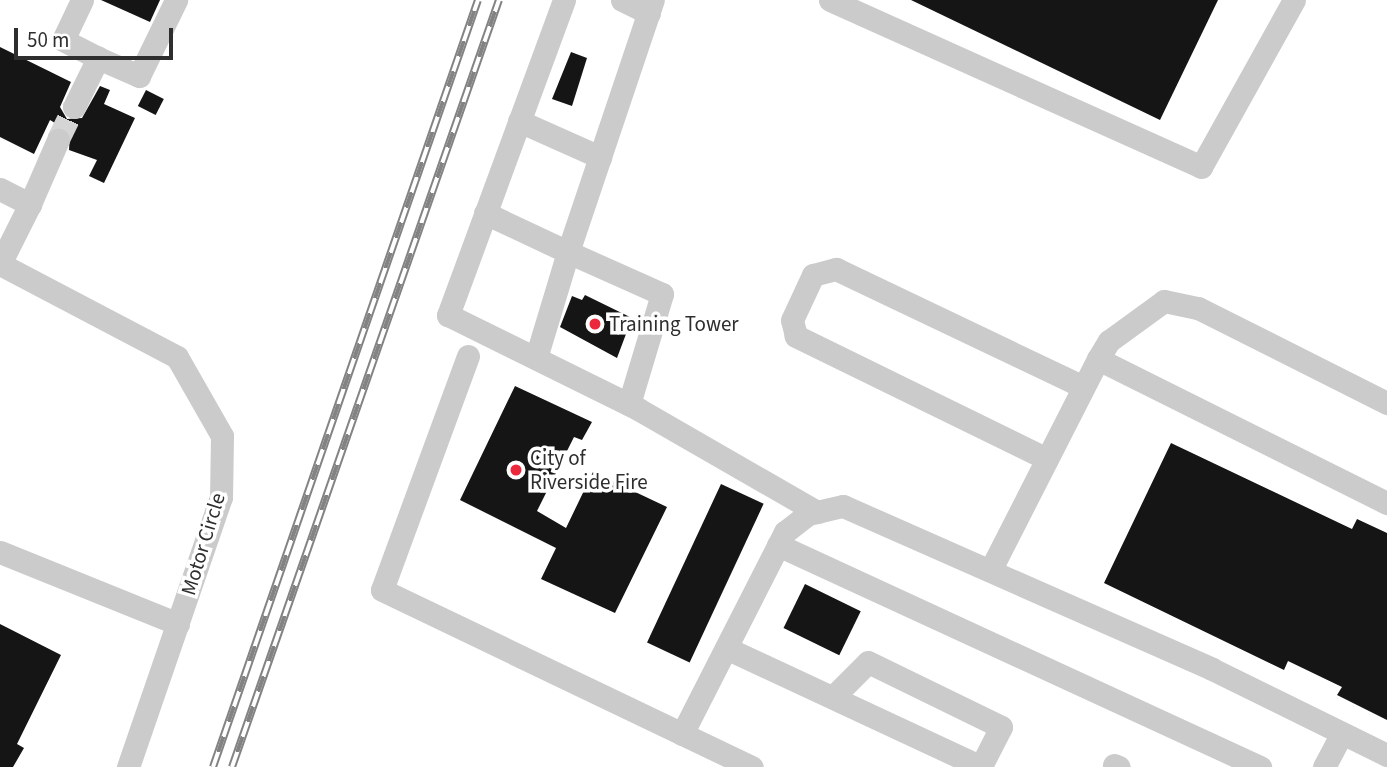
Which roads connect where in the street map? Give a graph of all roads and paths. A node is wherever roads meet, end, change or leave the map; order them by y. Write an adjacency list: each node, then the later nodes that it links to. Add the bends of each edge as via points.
1 (82, 0): 8 (street, via 63,40)
2 (176, 0): 8 (street, via 139,76)
3 (564, 0): 10 (street)
4 (622, 0): 7 (street)
5 (830, 0): 6 (street, via 1201,167)
6 (1294, 0)
7 (651, 7): 12 (street)
8 (98, 58): 9 (street)
9 (74, 107)
10 (519, 121): 12 (street); 15 (street)
11 (58, 140): 14 (street)
12 (600, 157): 16 (street)
13 (0, 189): 14 (street)
14 (30, 204): 17 (street)
15 (485, 213): 16 (street); 19 (street, via 448,315)
16 (568, 252): 19 (street); 23 (street, via 662,294)
17 (0, 264): 30 (street, Motor Circle, via 177,357 202,391 222,436 221,497)
18 (468, 356): 34 (street, via 382,590)
19 (536, 358): 23 (street)
20 (1098, 359): 21 (street); 22 (street, via 1109,341 1164,301 1198,308); 25 (street)
21 (1083, 387): 24 (street); 24 (street, via 836,269 813,275 792,320 796,336)
22 (1387, 403)
23 (629, 404): 26 (street)
24 (1047, 459): 29 (street)
25 (1387, 503)
26 (817, 512): 27 (street, via 785,531); 29 (street, via 843,506)
27 (778, 545): 31 (street); 39 (street)
28 (0, 552): 30 (street)
29 (991, 569): 33 (street)
30 (178, 624): 36 (street, Motor Circle)
31 (726, 648): 32 (street); 34 (street)
32 (833, 697): 38 (street); 38 (street, via 868,662 1001,727)
33 (1342, 733): 35 (street); 40 (street)
34 (682, 734): 37 (street)
35 (1387, 755)
36 (128, 767)
37 (752, 767)
38 (981, 767)
39 (1260, 767)
40 (1324, 767)

